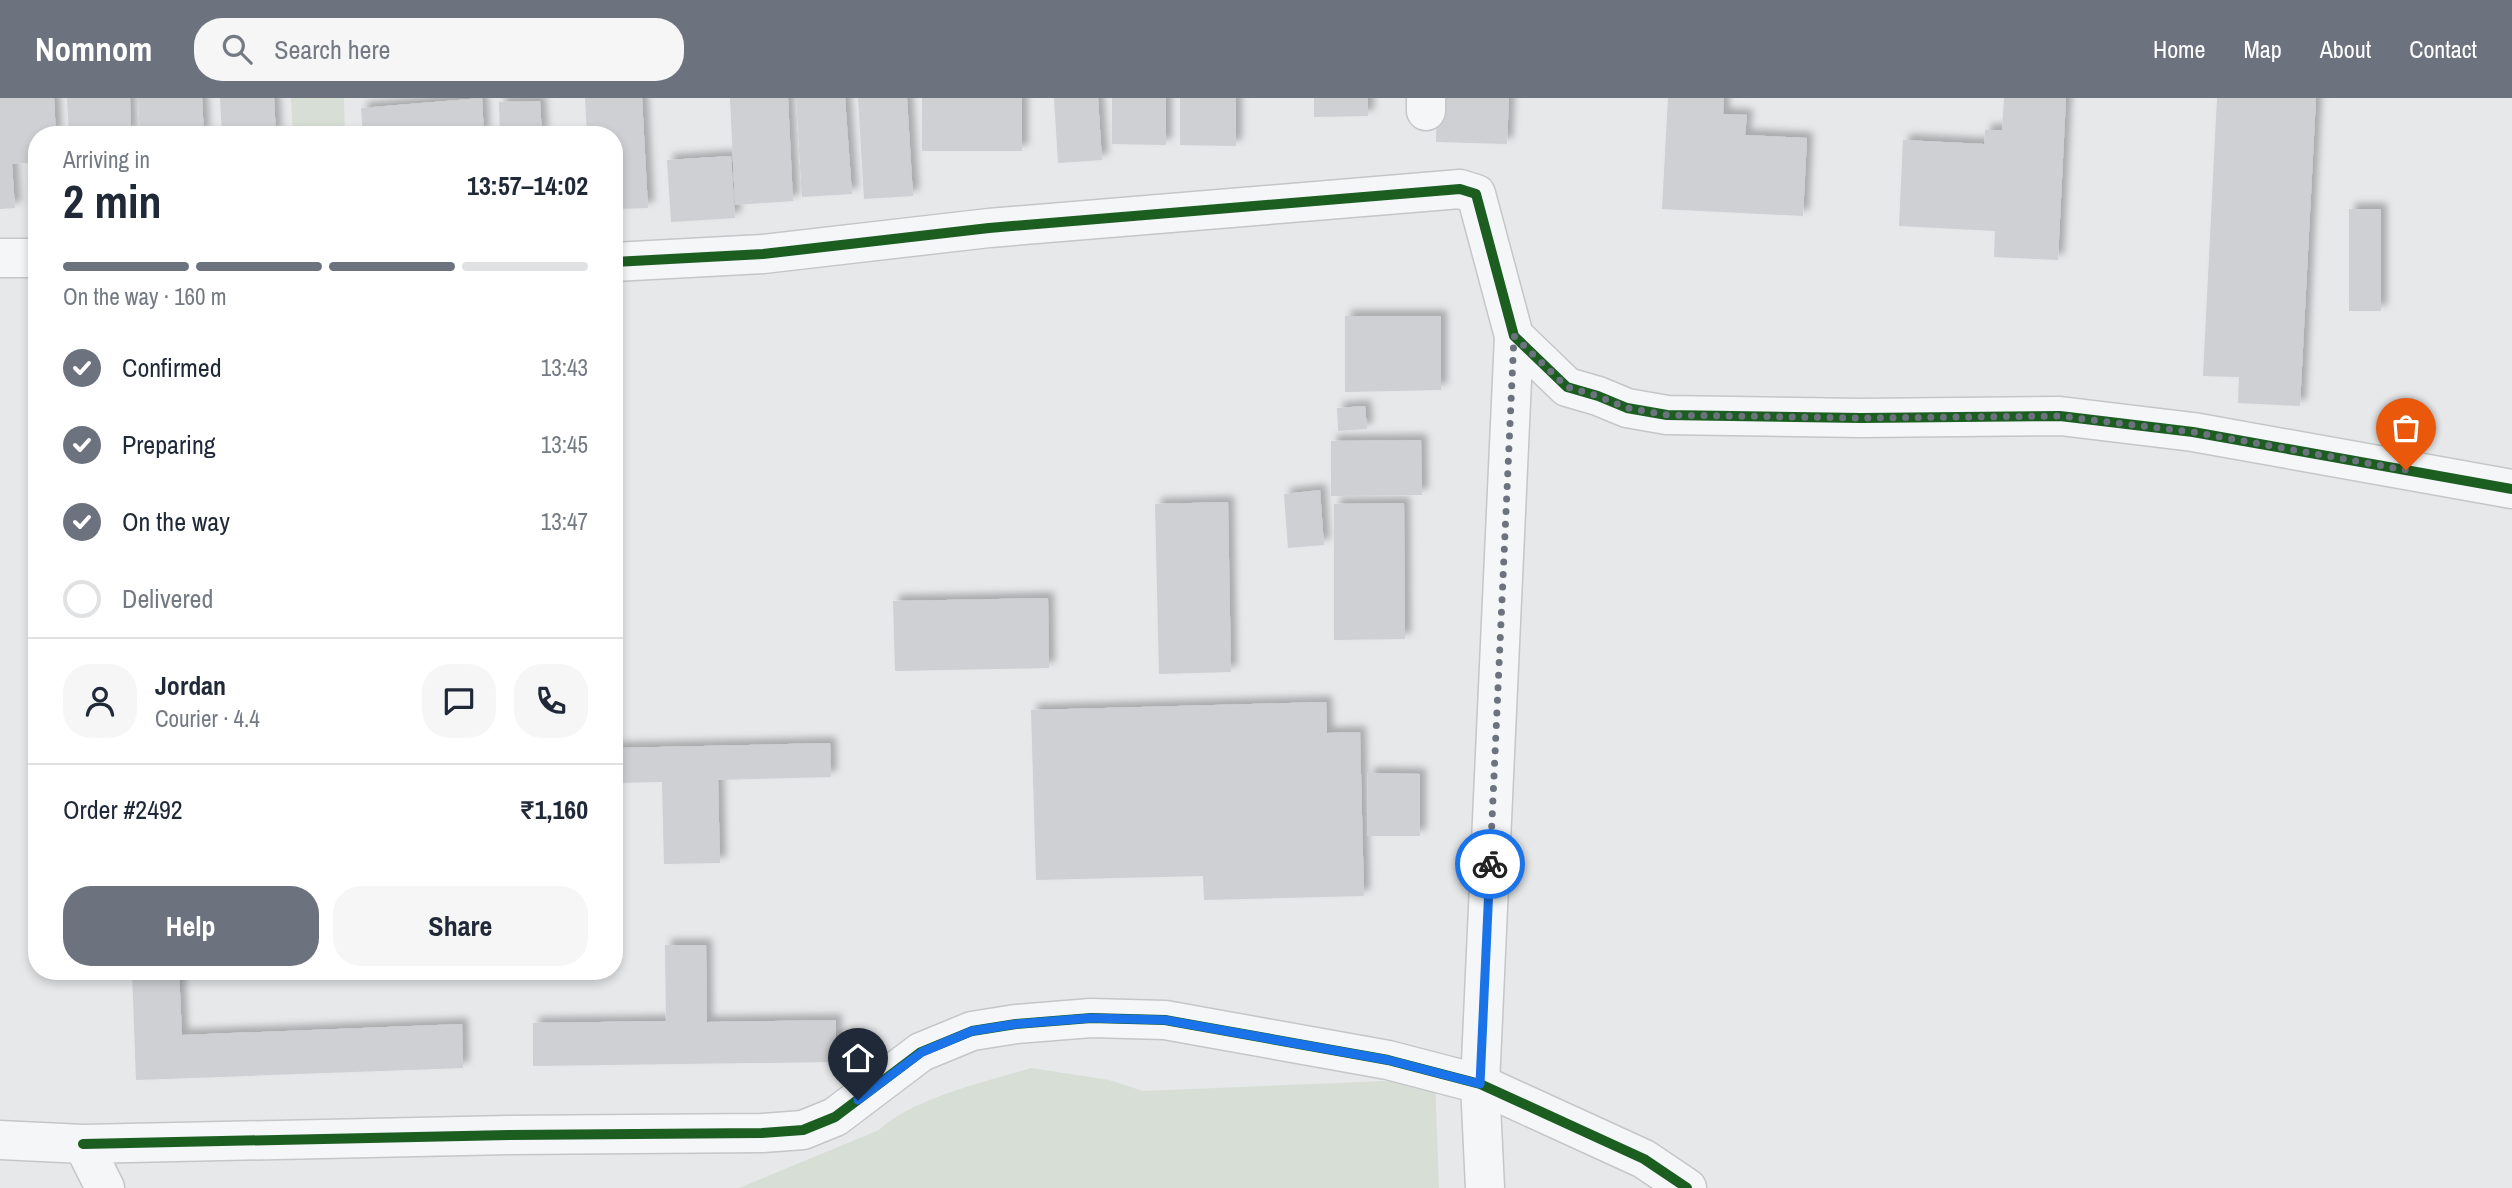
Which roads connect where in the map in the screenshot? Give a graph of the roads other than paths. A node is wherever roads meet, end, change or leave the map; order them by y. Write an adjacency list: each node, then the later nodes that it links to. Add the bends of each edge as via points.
1 (0, 258): 2 (street)
2 (28, 258)
3 (623, 262): 4 (street, via 763,254 989,228 1460,189 1476,194)
4 (1514, 336): 5 (street, via 1567,387 1627,408 1667,415 2060,416 2193,432); 6 (street)
5 (2512, 489)
6 (1480, 1084): 8 (street, via 1388,1060 1165,1020 1091,1018 972,1031 922,1052 835,1117 803,1130); 10 (street); 11 (street, via 1644,1159)
7 (0, 1140): 8 (street)
8 (83, 1143): 9 (street)
9 (105, 1188)
10 (1485, 1188)
11 (1687, 1188)

